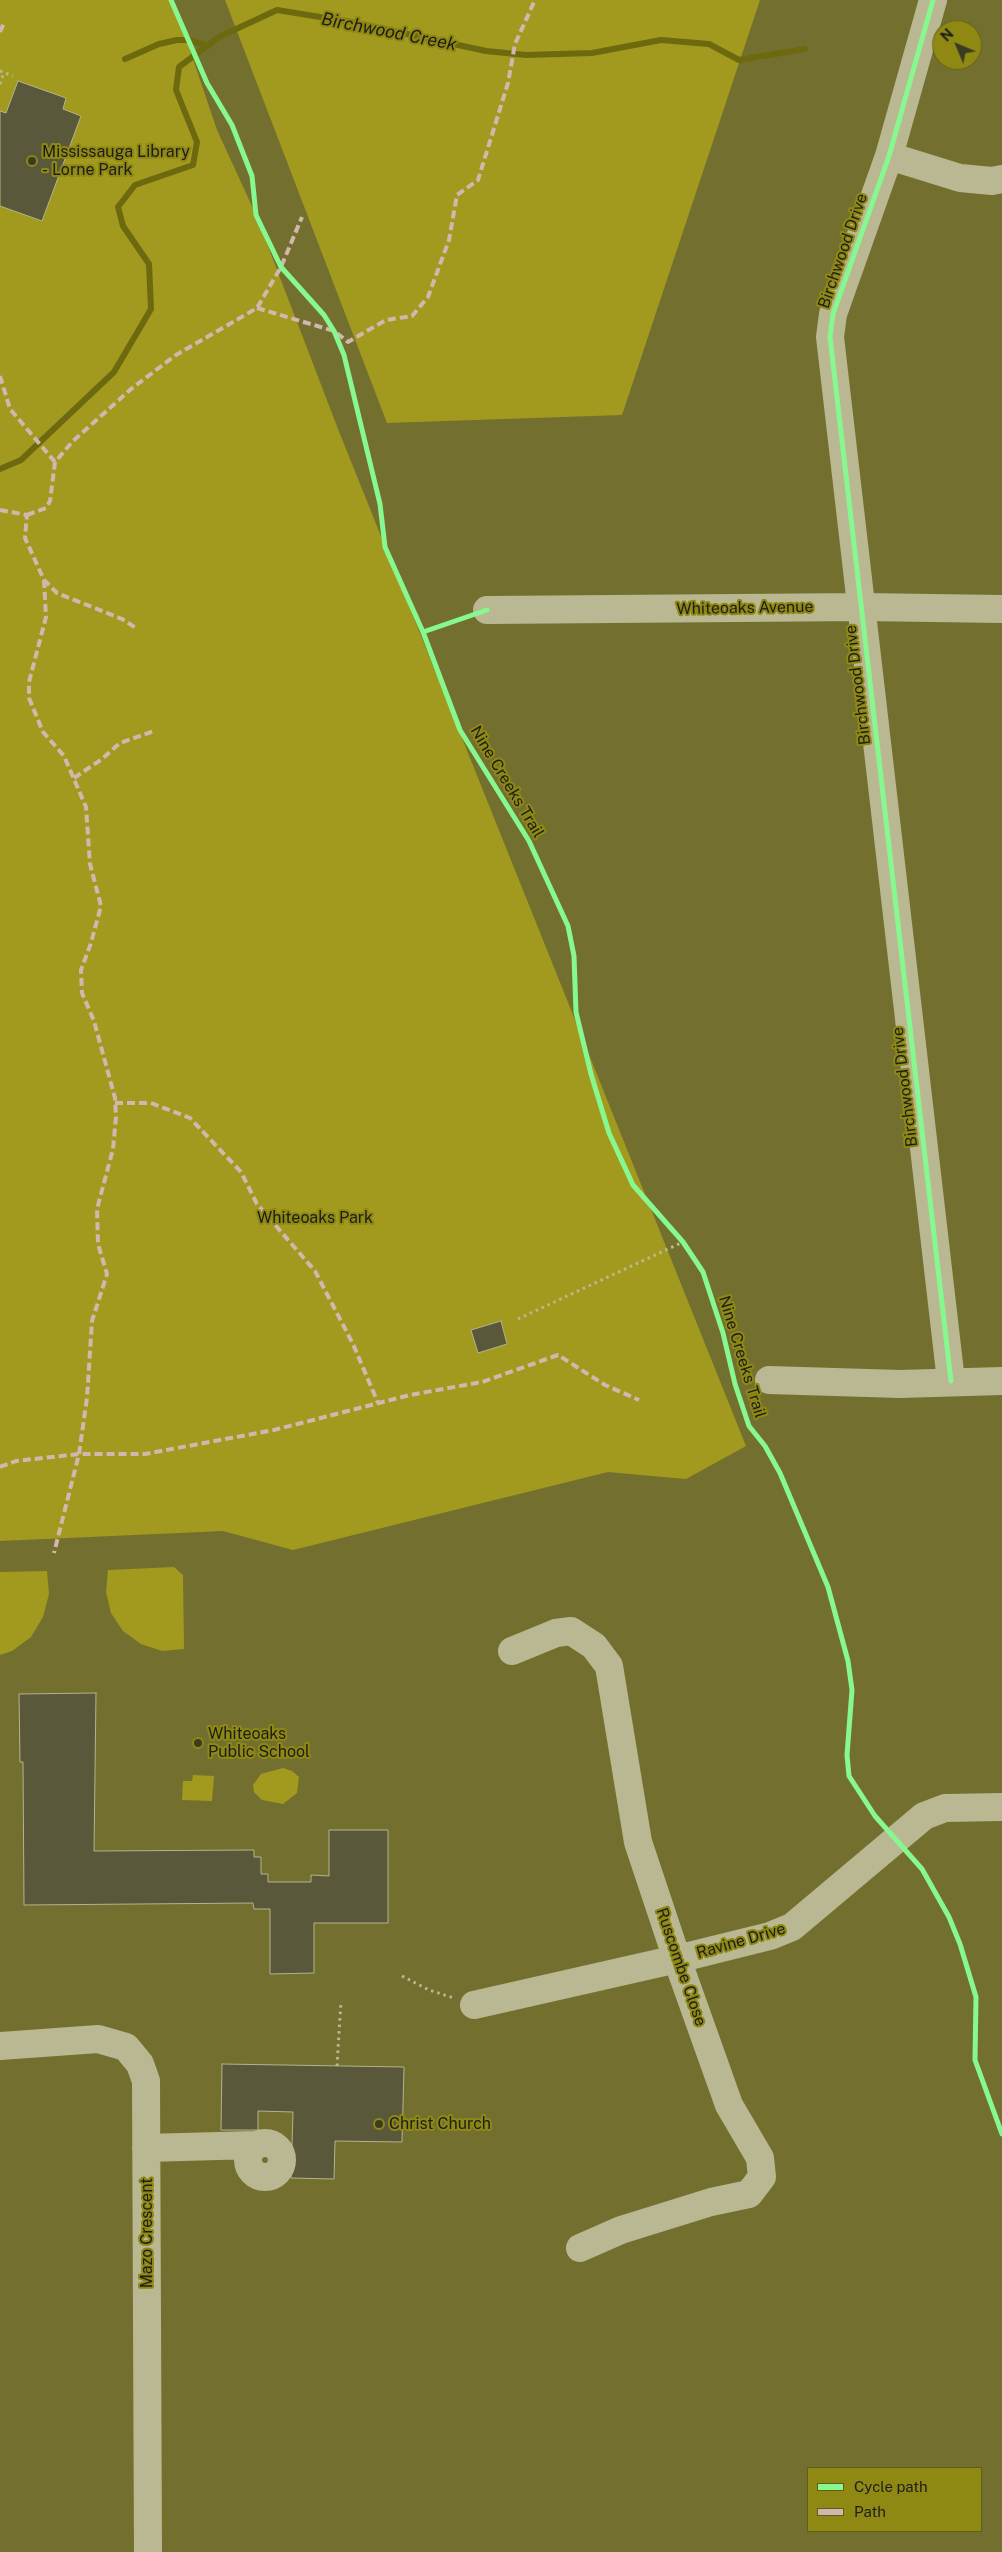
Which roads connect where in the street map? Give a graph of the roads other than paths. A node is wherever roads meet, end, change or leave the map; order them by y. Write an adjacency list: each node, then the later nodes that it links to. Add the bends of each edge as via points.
1 (933, 0): 2 (street, Birchwood Drive)
2 (889, 156): 3 (street, via 960,178); 4 (street, Birchwood Drive, via 833,314 830,337)
3 (1002, 179)
4 (862, 607): 5 (street, Whiteoaks Avenue); 6 (street, Whiteoaks Avenue); 8 (street, Birchwood Drive)
5 (1002, 608)
6 (487, 610)
7 (769, 1380): 8 (street, via 900,1384)
8 (951, 1381): 9 (street)
9 (1002, 1381)
10 (512, 1651): 12 (street, Ruscombe Close, via 556,1633 571,1631 594,1646 609,1666 638,1842)
11 (1002, 1807): 12 (street, Ravine Drive, via 945,1808 924,1816 792,1927 770,1936)
12 (676, 1960): 13 (street, Ravine Drive); 17 (street, Ruscombe Close, via 729,2105 760,2158 762,2177 749,2194 711,2202 621,2230)
13 (474, 2005)
14 (0, 2046): 16 (street, Mazo Crescent, via 98,2039 126,2046 140,2064 146,2081)
15 (255, 2145): 16 (street)
16 (146, 2148): 18 (street, Mazo Crescent)
17 (580, 2248)
18 (148, 2552)

